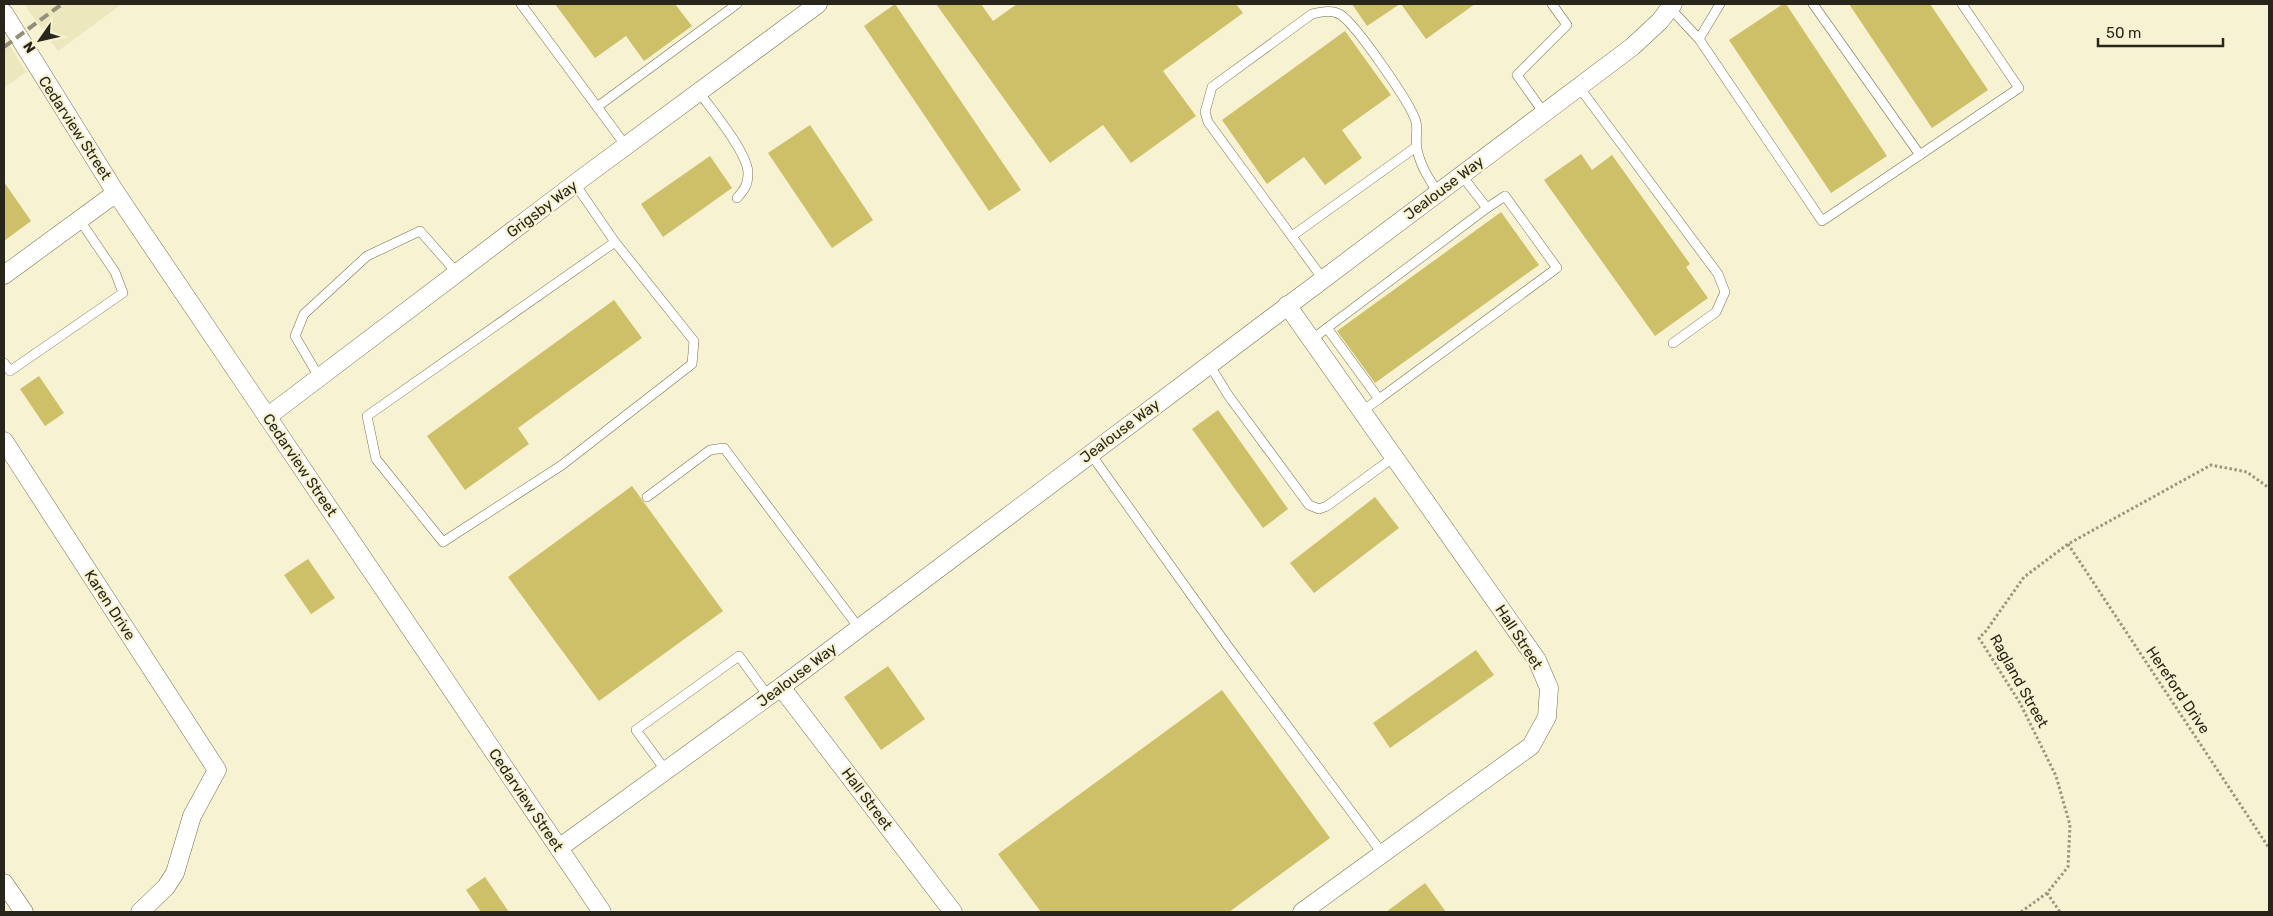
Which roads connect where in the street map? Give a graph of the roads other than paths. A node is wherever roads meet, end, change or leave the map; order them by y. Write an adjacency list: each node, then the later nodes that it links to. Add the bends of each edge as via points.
1 (521, 4): 13 (lane)
2 (737, 4): 13 (lane)
3 (818, 4): 12 (street, Grigsby Way)
4 (1552, 4): 14 (lane, via 1566,25 1517,75)
5 (1720, 4): 10 (lane)
6 (1813, 4): 17 (lane)
7 (1962, 4): 17 (lane, via 2019,88)
8 (1671, 6): 10 (lane); 11 (street, Jealouse Way, via 1632,48)
9 (4, 13): 20 (street, Cedarview Street)
10 (1699, 39): 17 (lane, via 1822,221)
11 (1579, 87): 14 (street, Jealouse Way); 33 (lane, via 1718,274 1725,292 1716,312)
12 (699, 92): 15 (street, Grigsby Way); 22 (lane, via 744,158 749,172 747,185)
13 (597, 108): 15 (lane)
14 (1544, 113): 18 (street, Jealouse Way)
15 (626, 146): 19 (street, Grigsby Way)
16 (1416, 147): 21 (lane, via 1421,164); 25 (lane); 25 (lane, via 1416,122 1409,106 1353,26 1340,14 1326,11 1312,14 1212,87 1205,112 1208,122)
17 (1920, 155)
18 (1462, 176): 21 (street, Jealouse Way); 23 (lane)
19 (575, 184): 26 (lane); 27 (street, Grigsby Way)
20 (116, 192): 24 (street); 39 (street, Cedarview Street)
21 (1438, 193): 29 (street, Jealouse Way)
22 (737, 198)
23 (1488, 208): 31 (lane); 37 (lane, via 1505,196 1557,268)
24 (79, 219): 28 (street); 34 (lane, via 115,272 123,293 10,371)
25 (1292, 236): 29 (lane)
26 (615, 242): 26 (lane, via 367,416 376,459 442,542 562,465 692,364 694,340)
27 (457, 273): 36 (street, Grigsby Way); 36 (lane, via 420,231 367,256 304,314 295,336)
28 (4, 275)
29 (1323, 279): 30 (street, Jealouse Way)
30 (1287, 305): 32 (street, Hall Street); 35 (street, Jealouse Way)
31 (1327, 328): 32 (lane); 37 (lane)
32 (1311, 340): 38 (street, Hall Street)
33 (1673, 343)
34 (4, 363)
35 (1209, 364): 41 (street, Jealouse Way); 42 (lane, via 1228,396 1308,505 1319,509 1327,506)
36 (320, 377): 39 (street, Grigsby Way)
37 (1379, 399): 38 (lane)
38 (1362, 411): 42 (street, Hall Street)
39 (267, 417): 47 (street, Cedarview Street)
40 (4, 441): 51 (street, Karen Drive, via 217,770 192,816 175,873 166,887)
41 (1090, 453): 44 (street, Jealouse Way); 48 (lane)
42 (1394, 457): 48 (street, Hall Street, via 1538,660 1549,688 1547,717 1531,746)
43 (647, 497): 44 (lane, via 710,450 724,448)
44 (859, 628): 45 (street, Jealouse Way)
45 (775, 691): 46 (street, Jealouse Way); 46 (lane, via 739,656 644,724 636,730); 53 (street, Hall Street)
46 (666, 771): 47 (street, Jealouse Way)
47 (559, 848): 52 (street, Cedarview Street)
48 (1382, 854): 54 (street, Hall Street)
49 (4, 883): 50 (street)
50 (24, 912)
51 (140, 912)
52 (602, 912)
53 (954, 912)
54 (1302, 912)

